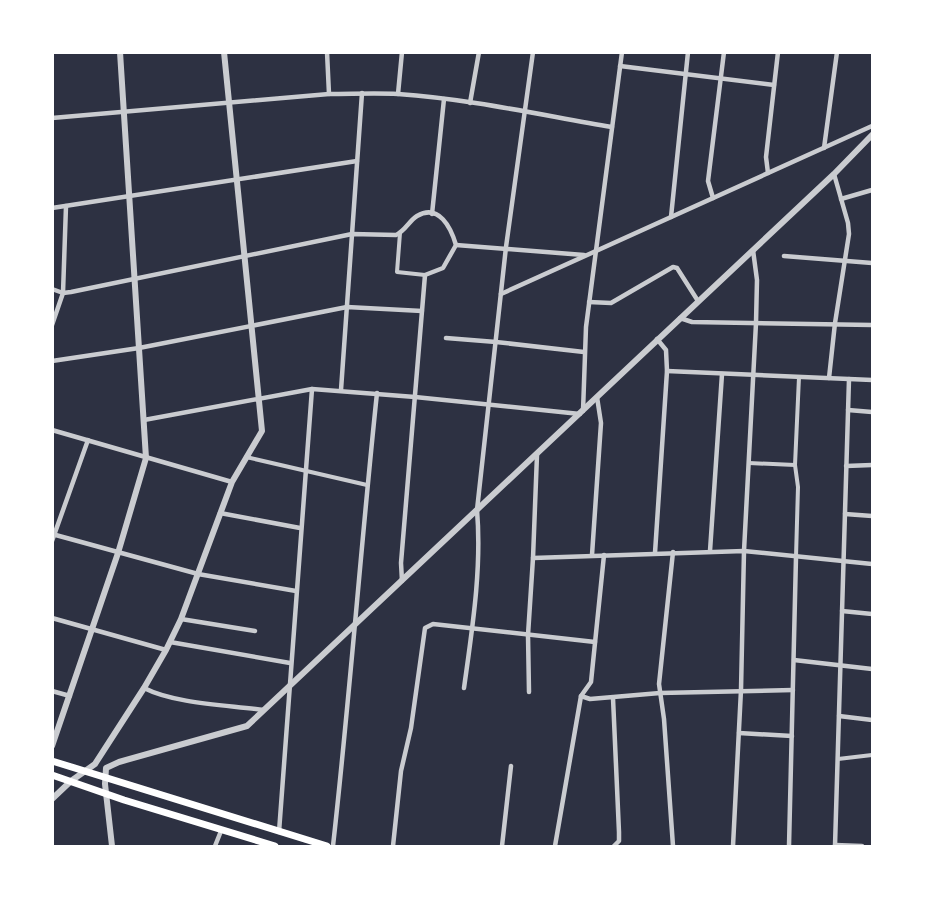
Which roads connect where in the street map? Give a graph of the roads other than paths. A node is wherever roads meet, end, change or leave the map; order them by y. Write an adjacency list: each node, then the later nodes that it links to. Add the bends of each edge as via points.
1 (120, 52): 23 (street)
2 (224, 52): 21 (street)
3 (327, 52): 17 (street)
4 (402, 52): 18 (street)
5 (479, 52): 20 (street)
6 (534, 52): 22 (street)
7 (622, 52): 12 (street)
8 (688, 52): 13 (street)
9 (724, 52): 14 (street)
10 (778, 52): 15 (street)
11 (837, 52): 28 (street)
12 (620, 66): 13 (street); 26 (street)
13 (686, 74): 14 (street); 40 (street)
14 (720, 78): 15 (street); 35 (street, via 708,181)
15 (774, 85): 30 (street, via 766,157)
16 (362, 93): 17 (street); 18 (street); 29 (street)
17 (329, 94): 21 (street)
18 (398, 94): 19 (street)
19 (444, 99): 20 (street); 39 (street)
20 (470, 102): 22 (street)
21 (229, 103): 23 (street); 32 (street)
22 (526, 112): 26 (street); 44 (street)
23 (124, 113): 24 (street); 34 (street)
24 (52, 118)
25 (873, 126): 28 (street)
26 (612, 127): 46 (street)
27 (873, 135): 31 (street)
28 (824, 148): 30 (street)
29 (357, 161): 32 (street); 42 (street)
30 (768, 173): 35 (street)
31 (834, 174): 36 (street); 45 (street)
32 (236, 180): 34 (street); 49 (street)
33 (873, 190): 36 (street)
34 (129, 197): 37 (street); 53 (street)
35 (713, 198): 40 (street)
36 (841, 199): 50 (street, via 849,229)
37 (66, 206): 38 (street); 55 (street)
38 (52, 208)
39 (432, 214): 41 (street, via 418,216); 43 (street, via 446,220)
40 (671, 217): 46 (street)
41 (400, 233): 42 (street); 52 (street, via 397,272)
42 (352, 234): 49 (street); 59 (street)
43 (456, 245): 44 (street); 52 (street, via 442,268)
44 (506, 247): 47 (street); 56 (street)
45 (753, 250): 57 (street); 62 (street, via 757,265)
46 (596, 251): 47 (street); 58 (street)
47 (586, 255): 56 (street)
48 (784, 256): 50 (street)
49 (244, 258): 53 (street); 66 (street)
50 (845, 262): 51 (street); 63 (street)
51 (873, 263)
52 (425, 275): 60 (street)
53 (135, 280): 55 (street); 70 (street)
54 (52, 289): 55 (street)
55 (63, 292): 64 (street)
56 (501, 294): 69 (street)
57 (698, 301): 58 (street, via 673,267 611,303); 61 (street)
58 (589, 302): 71 (street)
59 (347, 307): 60 (street); 66 (street); 81 (street)
60 (422, 311): 83 (street)
61 (680, 318): 62 (street, via 692,322); 68 (street)
62 (756, 323): 63 (street); 75 (street)
63 (836, 323): 65 (street); 77 (street)
64 (52, 325)
65 (873, 325)
66 (251, 327): 70 (street); 85 (street)
67 (446, 338): 69 (street)
68 (657, 339): 73 (street, via 666,350); 84 (street)
69 (496, 342): 71 (street); 86 (street)
70 (139, 348): 72 (street); 90 (street)
71 (584, 352): 89 (street)
72 (52, 361)
73 (667, 370): 74 (street); 114 (street)
74 (722, 374): 75 (street); 110 (street)
75 (753, 375): 76 (street); 96 (street)
76 (799, 377): 77 (street); 97 (street)
77 (830, 378): 78 (street)
78 (849, 379): 79 (street); 87 (street)
79 (873, 380)
80 (312, 389): 81 (street); 85 (street); 100 (street)
81 (341, 390): 82 (street)
82 (377, 393): 83 (street); 102 (street)
83 (415, 397): 86 (street); 122 (street)
84 (597, 397): 89 (street); 115 (street, via 601,423)
85 (259, 399): 90 (street); 94 (street, via 262,431)
86 (489, 405): 89 (street); 103 (street)
87 (848, 410): 88 (street); 99 (street)
88 (873, 412)
89 (581, 413): 93 (street)
90 (144, 420): 95 (street)
91 (52, 430): 92 (street)
92 (87, 440): 95 (street); 108 (street)
93 (537, 454): 103 (street); 118 (street)
94 (246, 457): 100 (street); 101 (street)
95 (146, 458): 101 (street); 113 (street)
96 (749, 464): 97 (street); 111 (street)
97 (795, 465): 117 (street)
98 (873, 465): 99 (street)
99 (846, 466): 105 (street)
100 (306, 472): 102 (street); 107 (street)
101 (232, 482): 104 (street)
102 (367, 485): 128 (street)
103 (477, 510): 122 (street); 129 (street, via 479,544)
104 (220, 513): 107 (street); 121 (street)
105 (845, 514): 106 (street); 119 (street)
106 (873, 516)
107 (300, 528): 123 (street)
108 (54, 534): 109 (street); 113 (street)
109 (52, 541)
110 (710, 551): 111 (street); 112 (street)
111 (744, 551): 117 (street); 143 (street)
112 (673, 552): 114 (street); 147 (street)
113 (118, 553): 121 (street); 130 (street)
114 (655, 553): 116 (street)
115 (592, 555): 116 (street); 118 (street)
116 (604, 555): 134 (street)
117 (796, 557): 119 (street); 136 (street)
118 (533, 558): 132 (street)
119 (843, 561): 120 (street); 124 (street)
120 (873, 564)
121 (198, 574): 123 (street); 127 (street)
122 (402, 580): 128 (street)
123 (296, 591): 137 (street)
124 (842, 611): 125 (street); 138 (street)
125 (873, 614)
126 (52, 618): 130 (street)
127 (181, 619): 131 (street); 133 (street)
128 (354, 626): 140 (street); 173 (street)
129 (472, 628): 132 (street); 142 (street); 174 (street, via 433,624 425,627)
130 (93, 629): 135 (street); 148 (street)
131 (255, 631)
132 (528, 635): 134 (street); 146 (street)
133 (171, 642): 135 (street); 137 (street)
134 (595, 642): 149 (street, via 591,682)
135 (166, 650): 141 (street)
136 (794, 660): 138 (street); 144 (street)
137 (290, 663): 140 (street)
138 (840, 664): 139 (street); 152 (street)
139 (873, 669)
140 (289, 687): 151 (street); 168 (street)
141 (144, 688): 151 (street, via 154,694); 161 (street, via 94,764)
142 (464, 688)
143 (741, 690): 144 (street); 147 (street); 154 (street)
144 (793, 690): 155 (street)
145 (52, 691): 148 (street)
146 (529, 692)
147 (660, 693): 150 (street); 178 (street)
148 (70, 696): 156 (street)
149 (581, 696): 150 (street); 176 (street)
150 (613, 698): 177 (street, via 620,832)
151 (264, 710): 163 (street, via 247,726 111,765 106,768)
152 (839, 716): 153 (street); 158 (street)
153 (873, 720)
154 (739, 733): 155 (street); 179 (street)
155 (792, 736): 180 (street)
156 (52, 746)
157 (873, 755): 158 (street)
158 (838, 759): 181 (street)
159 (52, 761): 161 (main road)
160 (511, 766): 175 (street)
161 (85, 771): 163 (main road); 164 (street)
162 (52, 775): 164 (main road)
163 (105, 778): 165 (street); 168 (main road)
164 (71, 782): 165 (main road); 166 (street)
165 (106, 794): 167 (main road); 169 (street)
166 (52, 799)
167 (220, 831): 170 (street); 171 (main road)
168 (279, 832): 172 (main road)
169 (112, 846)
170 (215, 846)
171 (275, 846)
172 (327, 846)
173 (333, 846)
174 (393, 846)
175 (502, 846)
176 (555, 846)
177 (614, 846)
178 (673, 846)
179 (733, 846)
180 (789, 846)
181 (835, 846): 182 (street)
182 (862, 846)

